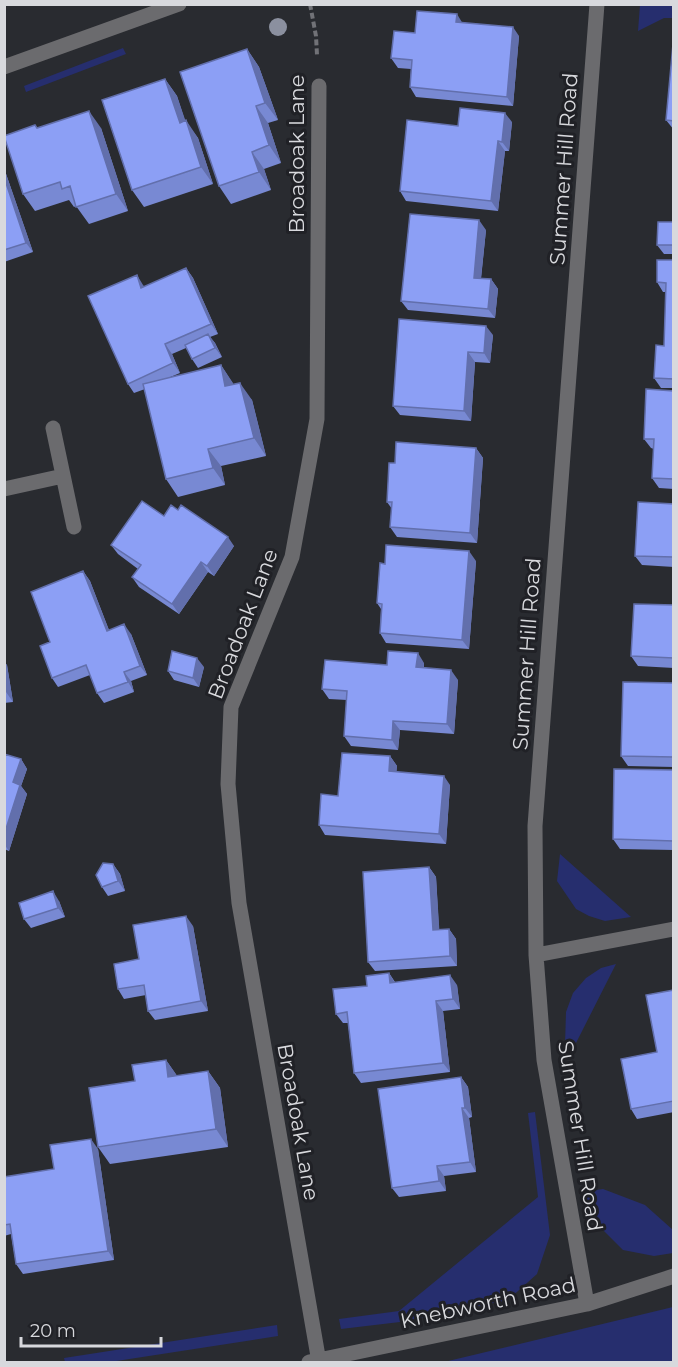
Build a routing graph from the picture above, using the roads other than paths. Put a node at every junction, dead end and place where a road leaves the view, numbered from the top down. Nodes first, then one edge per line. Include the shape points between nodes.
1 (179, 4) edge
2 (597, 4) edge
3 (4, 66) edge
4 (319, 86) road end
5 (53, 428) dead end
6 (63, 476) junction
7 (4, 489) edge
8 (74, 527) dead end
9 (674, 929) edge
10 (536, 954) junction
11 (674, 1276) edge
12 (587, 1304) junction
13 (315, 1362) edge

1 - 3 street
2 - 10 street, Summer Hill Road via 535,826
4 - 13 street, Broadoak Lane via 317,419 292,557 231,707 228,784 239,903
5 - 6 street
6 - 7 street
6 - 8 street
9 - 10 street
10 - 12 street, Summer Hill Road via 544,1060
11 - 12 street, Knebworth Road
12 - 13 street, Knebworth Road

